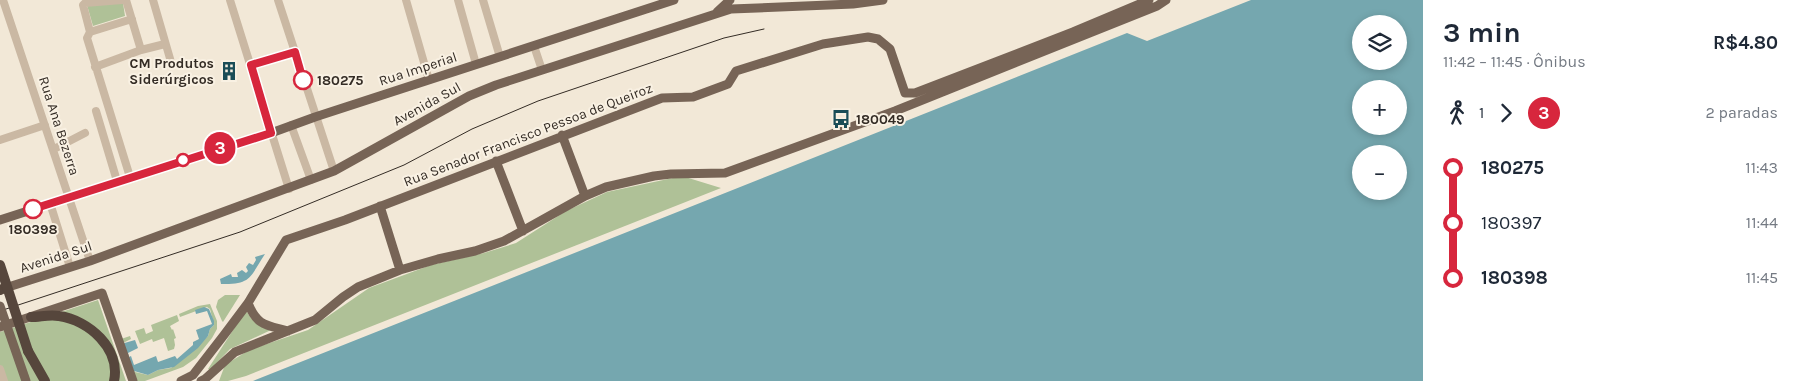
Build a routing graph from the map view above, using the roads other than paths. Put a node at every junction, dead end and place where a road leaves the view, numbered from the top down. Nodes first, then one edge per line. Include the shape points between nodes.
1 (3, 0) edge
2 (122, 0) edge
3 (126, 0) edge
4 (153, 0) edge
5 (230, 0) edge
6 (278, 0) edge
7 (406, 0) edge
8 (458, 0) edge
9 (484, 0) edge
10 (674, 0) edge
11 (730, 0) edge
12 (782, 0) edge
13 (883, 0) edge
14 (1150, 0) edge
15 (1166, 0) edge
16 (653, 3) edge
17 (765, 8) junction
18 (717, 12) junction
19 (132, 19) junction
20 (90, 32) junction
21 (1074, 36) junction
22 (165, 44) junction
23 (534, 46) junction
24 (141, 50) junction
25 (295, 52) junction
26 (500, 57) junction
27 (171, 62) dead end
28 (476, 64) junction
29 (251, 65) junction
30 (95, 67) junction
31 (542, 70) junction
32 (429, 80) junction
33 (905, 93) junction
34 (96, 111) dead end
35 (895, 111) junction
36 (316, 117) junction
37 (45, 125) junction
38 (291, 125) junction
39 (85, 133) dead end
40 (271, 133) junction
41 (562, 135) junction
42 (0, 140) edge
43 (54, 149) junction
44 (496, 161) junction
45 (334, 171) junction
46 (130, 177) junction
47 (311, 180) junction
48 (117, 181) junction
49 (289, 189) junction
50 (585, 196) junction
51 (69, 197) junction
52 (50, 204) junction
53 (380, 206) junction
54 (1, 216) edge
55 (523, 230) junction
56 (90, 261) junction
57 (0, 264) edge
58 (70, 267) junction
59 (400, 270) junction
60 (1, 289) edge
61 (248, 303) junction
62 (0, 306) edge
63 (31, 317) junction
64 (0, 327) edge
65 (288, 331) junction
66 (28, 351) junction
67 (0, 369) edge
68 (115, 380) edge
69 (4, 381) edge
70 (26, 381) edge
71 (38, 381) edge
72 (45, 381) edge
73 (134, 381) edge
74 (181, 381) edge
75 (201, 381) edge

1 - 37 street, Rua Ana Bezerra
2 - 20 street via 84,3
3 - 19 street
4 - 22 street
5 - 29 street
6 - 25 street
7 - 32 street
8 - 28 street
9 - 26 street
10 - 16 main road, Rua Imperial
11 - 18 main road
12 - 17 main road
13 - 17 main road, Avenida Sul
14 - 21 main road
15 - 21 main road
16 - 23 main road, Rua Imperial
17 - 18 main road, Avenida Sul
18 - 31 main road, Avenida Sul
19 - 20 street
19 - 24 street
20 - 30 street via 87,38
21 - 33 main road via 915,93
21 - 35 main road
22 - 24 street
22 - 27 street
23 - 26 main road, Rua Imperial
23 - 31 street
24 - 30 street
25 - 29 street
25 - 36 street
26 - 28 main road, Rua Imperial
28 - 32 main road, Rua Imperial
29 - 40 street
30 - 46 street
31 - 45 main road, Avenida Sul via 469,96
32 - 36 main road, Rua Imperial
33 - 35 main road via 904,103
33 - 41 main road, Rua Senador Francisco Pessoa de Queiroz via 890,49 878,39 854,38 823,44 736,71 728,84 709,92 693,97 662,98
34 - 48 street
35 - 50 main road via 724,173 654,176
36 - 38 main road, Rua Imperial
36 - 45 street
37 - 42 street
37 - 43 street, Rua Ana Bezerra
38 - 40 main road, Rua Imperial
38 - 47 street
39 - 43 street
40 - 46 main road, Rua Imperial
40 - 49 street
41 - 44 main road, Rua Senador Francisco Pessoa de Queiroz
41 - 50 main road
43 - 51 street, Rua Ana Bezerra
44 - 53 main road, Rua Senador Francisco Pessoa de Queiroz
44 - 55 main road
45 - 47 main road, Avenida Sul
46 - 48 main road, Rua Imperial
47 - 49 main road, Avenida Sul
48 - 51 main road, Rua Imperial
49 - 56 main road, Avenida Sul
50 - 55 main road
51 - 52 main road, Rua Imperial
51 - 56 street, Rua Ana Bezerra
52 - 54 main road, Rua Imperial
52 - 58 street
53 - 59 main road
53 - 61 main road, Rua Senador Francisco Pessoa de Queiroz via 286,240
55 - 59 main road via 475,251
56 - 58 main road, Avenida Sul
57 - 66 highway, bridge
58 - 60 main road, Avenida Sul
59 - 65 main road via 358,287 315,320
61 - 65 main road via 253,316 262,324
61 - 74 main road, Rua Senador Francisco Pessoa de Queiroz via 193,375
62 - 70 main road, bridge
63 - 64 main road
63 - 68 highway via 58,316 83,324 108,349 113,359
63 - 73 main road via 103,294
65 - 75 main road via 235,352
66 - 71 main road
66 - 72 highway
67 - 69 street

